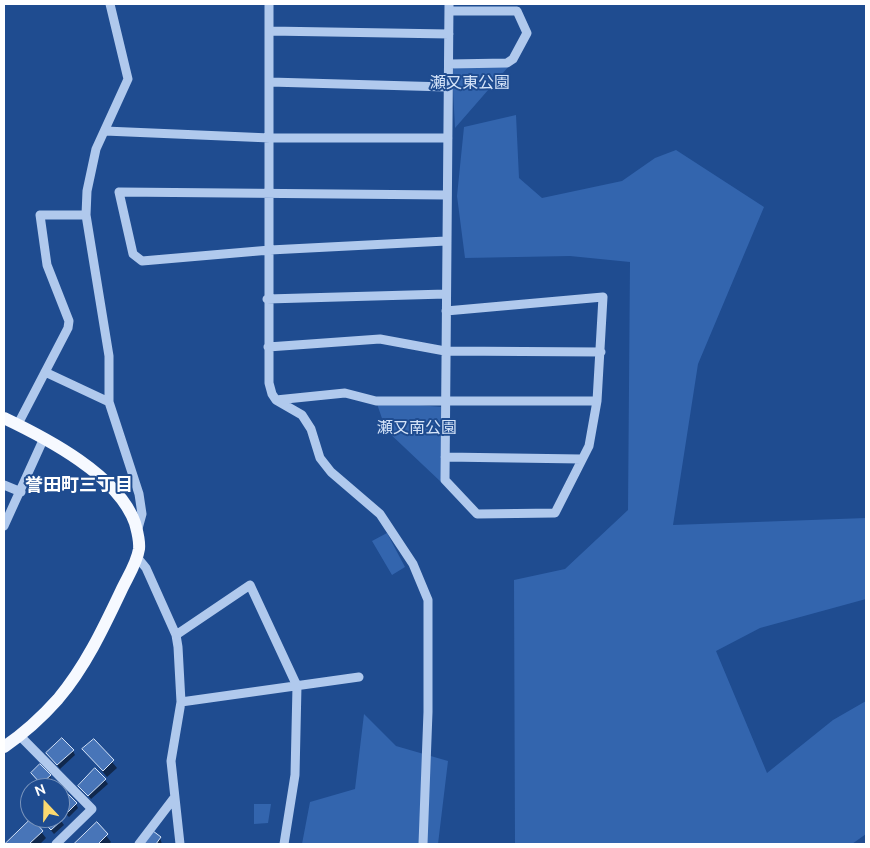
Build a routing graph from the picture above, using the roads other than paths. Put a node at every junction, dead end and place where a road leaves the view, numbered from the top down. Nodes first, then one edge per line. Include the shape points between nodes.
1 (110, 4) edge
2 (269, 4) edge
3 (449, 7) edge
4 (270, 31) junction
5 (449, 34) junction
6 (449, 64) junction
7 (270, 82) junction
8 (447, 87) junction
9 (105, 131) junction
10 (270, 138) junction
11 (448, 138) junction
12 (270, 193) junction
13 (447, 195) junction
14 (86, 215) junction
15 (446, 241) junction
16 (270, 250) junction
17 (446, 294) junction
18 (268, 299) junction
19 (446, 311) junction
20 (268, 347) junction
21 (445, 351) junction
22 (601, 352) junction
23 (45, 372) junction
24 (276, 400) junction
25 (597, 401) junction
26 (109, 402) junction
27 (446, 402) junction
28 (4, 418) edge
29 (18, 424) junction
30 (44, 438) junction
31 (446, 457) junction
32 (581, 459) junction
33 (4, 485) edge
34 (21, 492) junction
35 (4, 526) edge
36 (137, 532) junction
37 (136, 557) junction
38 (176, 634) junction
39 (360, 677) dead end
40 (297, 686) junction
41 (181, 702) junction
42 (18, 736) junction
43 (4, 747) edge
44 (174, 798) junction
45 (56, 844) edge
46 (139, 844) edge
47 (180, 844) edge
48 (284, 844) edge
49 (423, 844) edge

1 - 9 street via 128,79
2 - 4 street
3 - 5 street
3 - 6 street via 516,11 527,33 513,60 507,63
4 - 5 street
4 - 7 street
5 - 6 street
6 - 8 street
7 - 8 street
7 - 10 street
8 - 11 street
9 - 10 street
9 - 14 street via 90,171
10 - 11 street
10 - 12 street
11 - 13 street
12 - 13 street
12 - 16 street
12 - 16 street via 119,192 133,254 142,261
13 - 15 street
14 - 23 street via 40,215 47,265 69,321
14 - 26 street via 109,356
15 - 16 street
15 - 17 street
16 - 18 street
17 - 18 street
17 - 19 street
18 - 20 street
19 - 21 street
19 - 22 street via 603,297
20 - 21 street via 380,339
20 - 24 street via 268,377
21 - 22 street
21 - 27 street
22 - 25 street
23 - 26 street
23 - 29 street
24 - 27 street via 345,393 376,401
24 - 49 street via 302,415 311,429 320,458 330,472 380,514 413,564 428,600
25 - 27 street
25 - 32 street via 589,446
26 - 36 street via 139,494 142,514
27 - 31 street
28 - 29 main road
29 - 30 main road
30 - 34 street
30 - 36 main road via 73,455 106,484 128,511
31 - 32 street
31 - 32 street via 445,480 477,514 555,513
33 - 34 street
34 - 35 street
36 - 37 main road via 139,549
37 - 38 street via 146,568
37 - 42 main road via 96,644 83,664 58,698
38 - 40 street via 250,585
38 - 41 street
39 - 40 street
40 - 41 street
40 - 48 street via 295,774
41 - 44 street via 171,761
42 - 43 main road
42 - 45 street via 92,809
44 - 46 street
44 - 47 street

